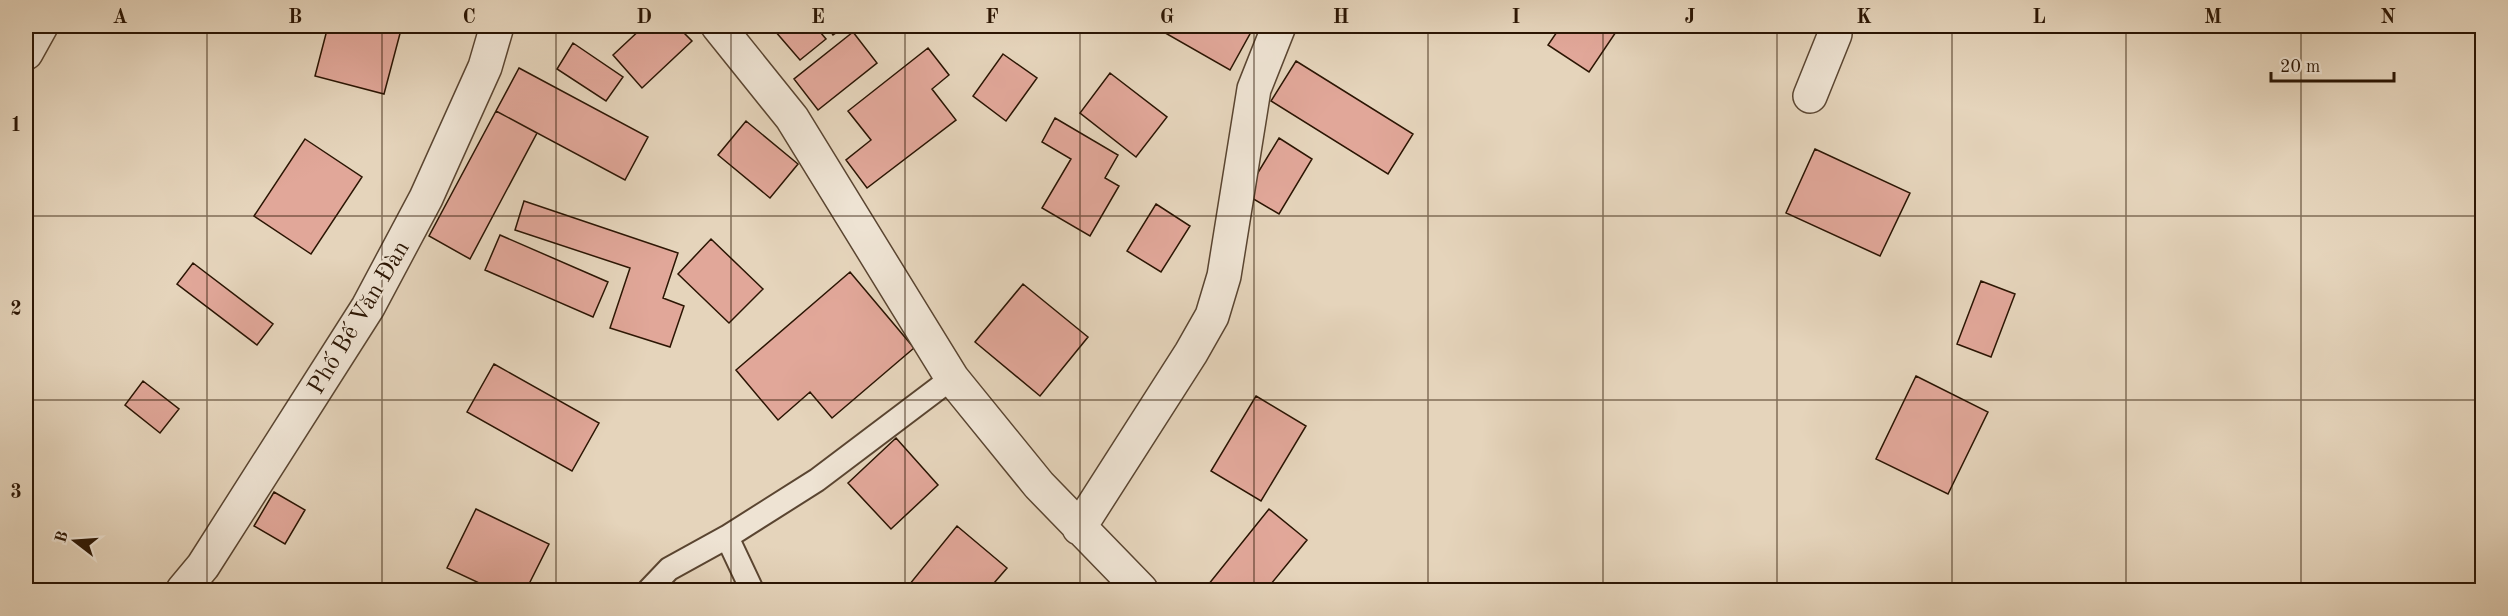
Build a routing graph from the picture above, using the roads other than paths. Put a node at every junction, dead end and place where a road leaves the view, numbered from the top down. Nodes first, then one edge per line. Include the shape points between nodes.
1 (41, 26) edge
2 (497, 26) edge
3 (718, 26) edge
4 (1279, 26) edge
5 (1835, 26) edge
6 (26, 53) edge
7 (1810, 96) dead end
8 (952, 378) junction
9 (1079, 528) junction
10 (727, 537) junction
11 (183, 591) edge
12 (649, 591) edge
13 (752, 591) edge
14 (1141, 591) edge

1 - 6 street
2 - 11 street, Phố Bế Văn Đàn via 485,67 426,198 369,307 203,566
3 - 8 street via 792,118
4 - 9 street via 1254,88 1224,276 1212,316
5 - 7 street
8 - 9 street
8 - 10 lane via 817,480
9 - 14 street
10 - 12 lane via 669,569
10 - 13 lane

